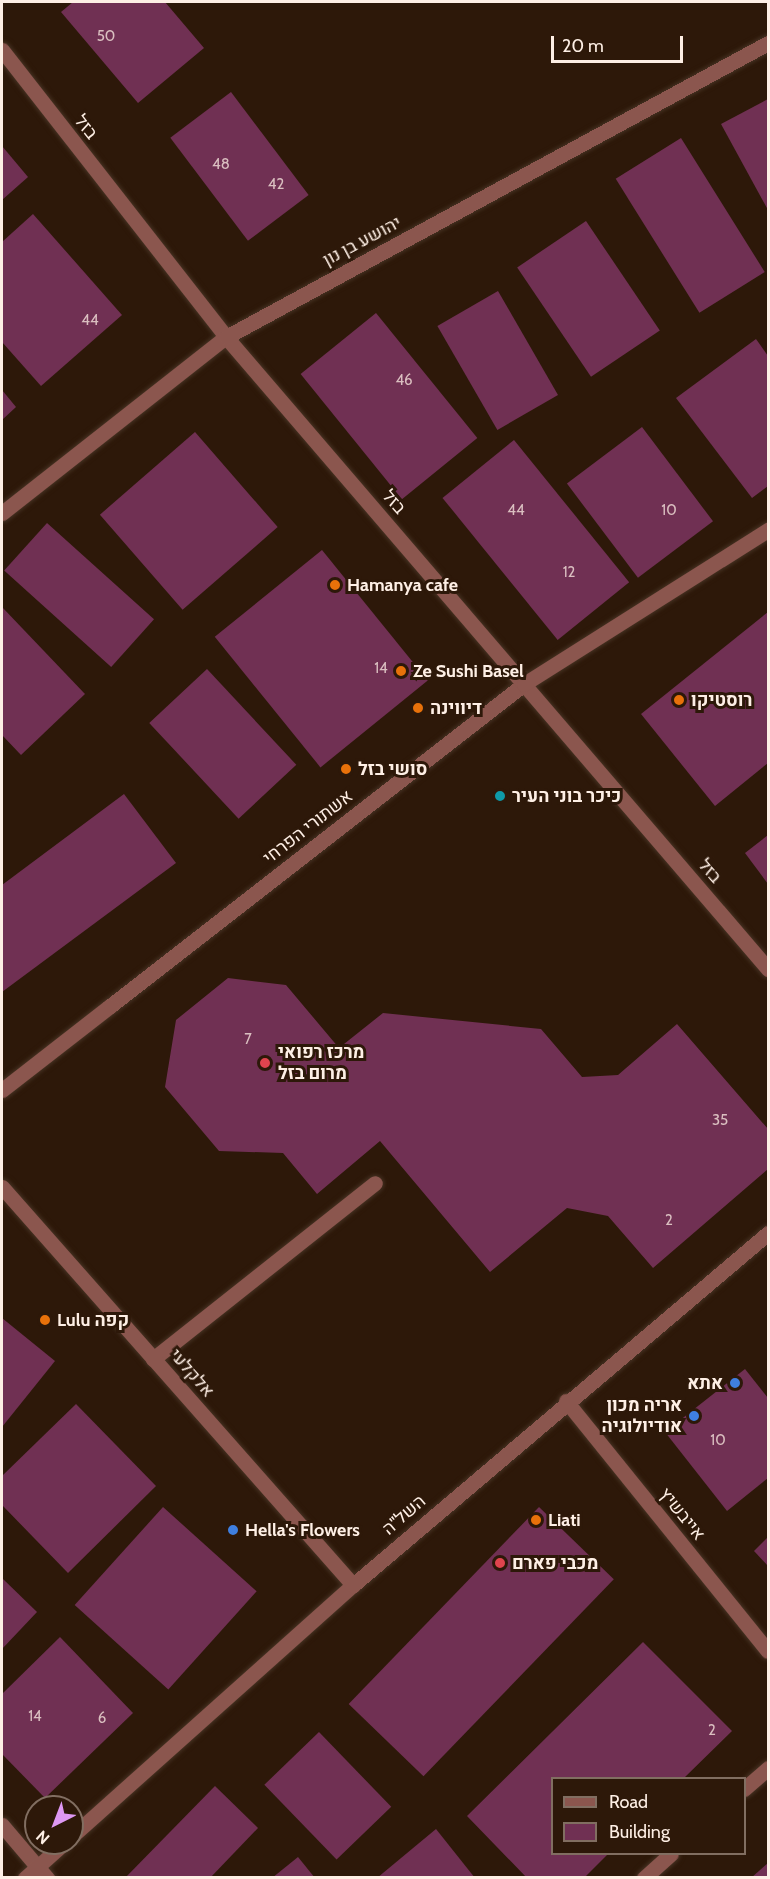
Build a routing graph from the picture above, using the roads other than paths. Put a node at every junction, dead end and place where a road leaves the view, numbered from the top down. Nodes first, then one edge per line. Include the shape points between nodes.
1 (768, 43) edge
2 (2, 50) edge
3 (226, 337) junction
4 (2, 513) edge
5 (768, 530) edge
6 (524, 684) junction
7 (768, 969) edge
8 (2, 1090) edge
9 (375, 1183) dead end
10 (2, 1187) edge
11 (768, 1233) edge
12 (153, 1359) junction
13 (566, 1401) junction
14 (353, 1585) junction
15 (768, 1652) edge
16 (768, 1768) edge
17 (746, 1787) edge
18 (2, 1825) edge
19 (84, 1825) edge
20 (55, 1855) edge
21 (670, 1855) edge
22 (42, 1872) edge
23 (25, 1878) edge
24 (644, 1878) edge

1 - 3 street, יהושע בן נון
2 - 3 street, בזל
3 - 4 street, יהושע בן נון
3 - 6 street, בזל
5 - 6 street, אשתורי הפרחי
6 - 7 street, בזל
6 - 8 street, אשתורי הפרחי
9 - 12 street
10 - 12 street, אלקלעי
11 - 13 street, השל"ה
12 - 14 street, אלקלעי
13 - 14 street, השל"ה
13 - 15 street, אייבשיץ
14 - 19 street, השל"ה
16 - 17 street
18 - 22 street
20 - 22 street
21 - 24 street
22 - 23 street

